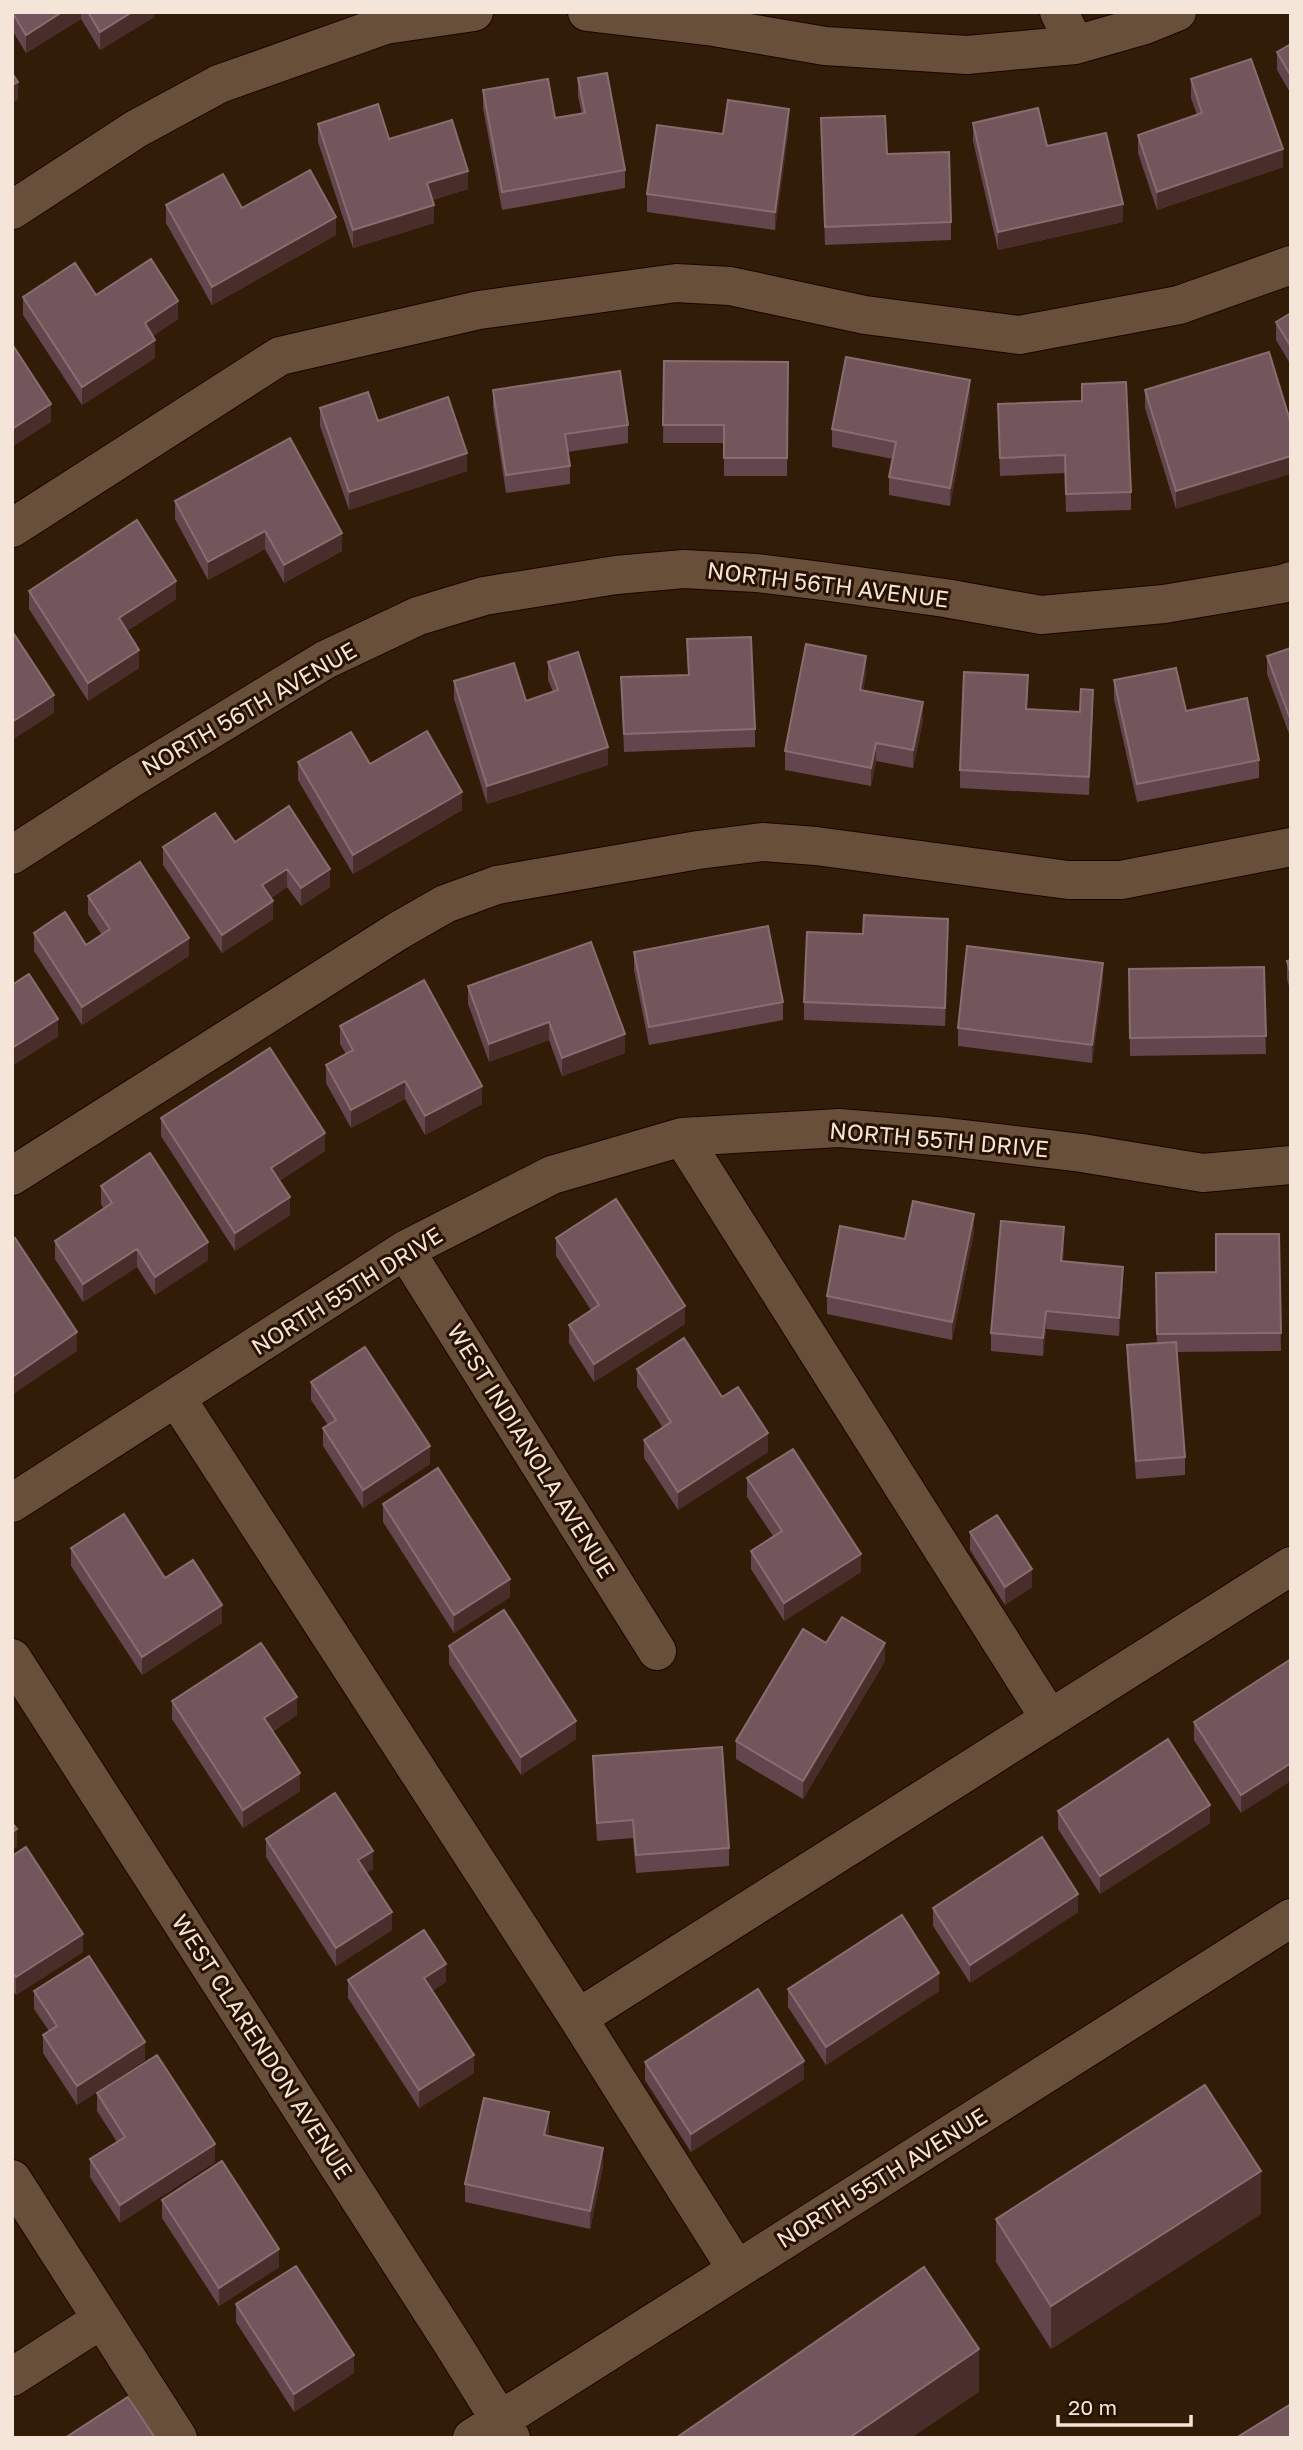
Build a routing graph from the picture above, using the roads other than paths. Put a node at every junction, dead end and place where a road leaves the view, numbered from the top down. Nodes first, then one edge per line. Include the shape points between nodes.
1 (474, 12) edge
2 (587, 12) edge
3 (1177, 12) edge
4 (1067, 29) edge
5 (12, 210) edge
6 (1291, 265) edge
7 (12, 528) edge
8 (1291, 581) edge
9 (1291, 848) edge
10 (12, 855) edge
11 (682, 1137) junction
12 (1291, 1166) edge
13 (12, 1176) edge
14 (405, 1251) junction
15 (177, 1399) junction
16 (12, 1503) edge
17 (1291, 1566) edge
18 (657, 1651) dead end
19 (12, 1658) edge
20 (1050, 1719) junction
21 (1291, 1918) edge
22 (578, 2018) junction
23 (12, 2179) edge
24 (737, 2270) junction
25 (102, 2319) junction
26 (12, 2377) edge
27 (494, 2432) edge
28 (178, 2438) edge

1 - 5 street via 385,25 219,84 136,130
2 - 4 street via 825,46 967,55
3 - 4 street via 1145,25
6 - 7 street via 1180,305 1019,335 865,315 730,286 676,283 479,310 280,356
8 - 10 street, NORTH 56TH AVENUE via 1164,604 1041,615 796,578 684,569 484,596 418,616 325,660
9 - 13 street via 1121,880 1068,880 762,842 497,886 445,904 398,931
11 - 12 street, NORTH 55TH DRIVE via 838,1128 1069,1152 1203,1173
11 - 14 street, NORTH 55TH DRIVE via 552,1175
11 - 20 street
14 - 15 street, NORTH 55TH DRIVE
14 - 18 street, WEST INDIANOLA AVENUE
15 - 16 street, NORTH 55TH DRIVE
15 - 22 street
17 - 20 street
19 - 27 street, WEST CLARENDON AVENUE via 445,2331
20 - 22 street
21 - 24 street, NORTH 55TH AVENUE
22 - 24 street
23 - 25 street
24 - 27 street, NORTH 55TH AVENUE
25 - 26 street
25 - 28 street

